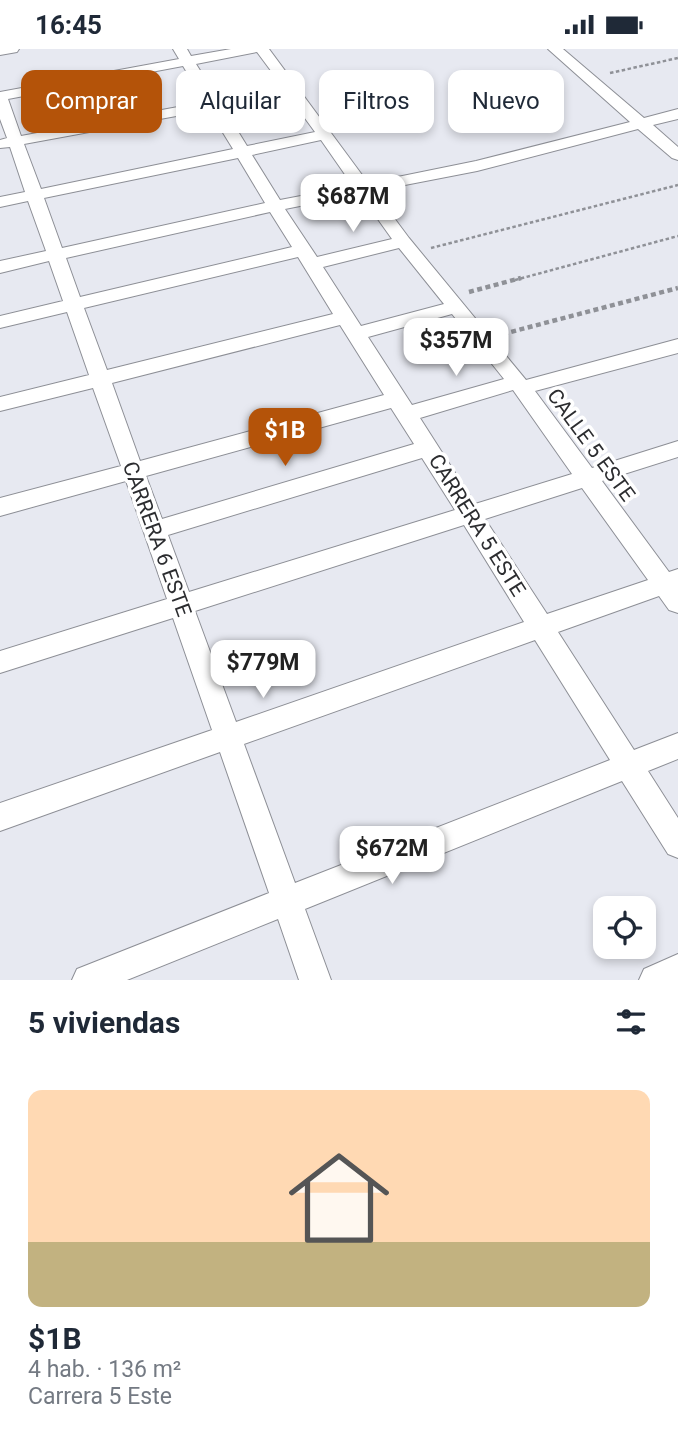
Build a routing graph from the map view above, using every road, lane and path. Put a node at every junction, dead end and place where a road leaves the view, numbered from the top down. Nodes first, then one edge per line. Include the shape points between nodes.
1 (12, 49) edge
2 (254, 49) edge
3 (262, 49) edge
4 (555, 49) edge
5 (0, 51) edge
6 (184, 55) edge
7 (678, 58) edge
8 (193, 70) edge
9 (277, 70) edge
10 (587, 78) junction
11 (0, 97) edge
12 (305, 108) edge
13 (176, 111) edge
14 (678, 114) edge
15 (641, 122) junction
16 (232, 133) edge
17 (325, 135) junction
18 (8, 143) edge
19 (243, 152) junction
20 (678, 155) edge
21 (678, 185) edge
22 (365, 188) junction
23 (34, 195) junction
24 (0, 202) edge
25 (275, 206) junction
26 (678, 236) edge
27 (408, 247) junction
28 (55, 254) junction
29 (308, 257) junction
30 (0, 267) edge
31 (678, 288) edge
32 (452, 302) junction
33 (73, 304) junction
34 (0, 321) edge
35 (351, 325) junction
36 (483, 340) junction
37 (678, 345) edge
38 (100, 379) junction
39 (520, 385) junction
40 (0, 404) edge
41 (402, 407) junction
42 (428, 448) junction
43 (678, 449) edge
44 (133, 471) junction
45 (586, 477) junction
46 (0, 506) edge
47 (471, 515) junction
48 (154, 530) junction
49 (673, 588) edge
50 (181, 606) junction
51 (541, 627) junction
52 (0, 662) edge
53 (228, 737) junction
54 (678, 746) edge
55 (628, 765) junction
56 (0, 817) edge
57 (678, 844) edge
58 (287, 901) junction
59 (678, 970) edge
60 (88, 980) edge
61 (315, 980) edge
62 (655, 980) edge

1 - 5 street
2 - 6 street
3 - 9 street, CALLE 5 ESTE
4 - 10 street
6 - 8 street, CARRERA 5 ESTE
6 - 11 street
7 - 10 path
10 - 15 street
11 - 18 street, CARRERA 6 ESTE
12 - 17 street, CALLE 5 ESTE
13 - 18 street
14 - 15 street
15 - 20 street
15 - 22 street via 477,166
16 - 19 street, CARRERA 5 ESTE
17 - 19 street
17 - 22 street, CALLE 5 ESTE
18 - 23 street, CARRERA 6 ESTE
19 - 23 street
19 - 25 street, CARRERA 5 ESTE
21 - 27 path
22 - 25 street
22 - 27 street, CALLE 5 ESTE
23 - 24 street
23 - 28 street, CARRERA 6 ESTE
25 - 28 street
25 - 29 street, CARRERA 5 ESTE
26 - 32 path
27 - 29 street
27 - 32 street, CALLE 5 ESTE
28 - 30 street
28 - 33 street, CARRERA 6 ESTE
29 - 33 street
29 - 35 street, CARRERA 5 ESTE
31 - 36 path
32 - 35 street
32 - 36 street, CALLE 5 ESTE
33 - 34 street
33 - 38 street, CARRERA 6 ESTE
35 - 38 street
35 - 41 street, CARRERA 5 ESTE
36 - 39 street, CALLE 5 ESTE
37 - 39 street
38 - 40 street
38 - 44 street, CARRERA 6 ESTE
39 - 41 street
39 - 45 street, CALLE 5 ESTE
41 - 42 street, CARRERA 5 ESTE
41 - 44 street
42 - 47 street, CARRERA 5 ESTE
42 - 48 street
43 - 45 street
44 - 46 street
44 - 48 street, CARRERA 6 ESTE
45 - 47 street
45 - 49 street, CALLE 5 ESTE
47 - 50 street
47 - 51 street, CARRERA 5 ESTE
48 - 50 street, CARRERA 6 ESTE
49 - 51 street
50 - 52 street
50 - 53 street, CARRERA 6 ESTE
51 - 53 street
51 - 55 street, CARRERA 5 ESTE
53 - 56 street
53 - 58 street, CARRERA 6 ESTE
54 - 55 street
55 - 57 street, CARRERA 5 ESTE
55 - 58 street
58 - 60 street
58 - 61 street, CARRERA 6 ESTE
59 - 62 street

